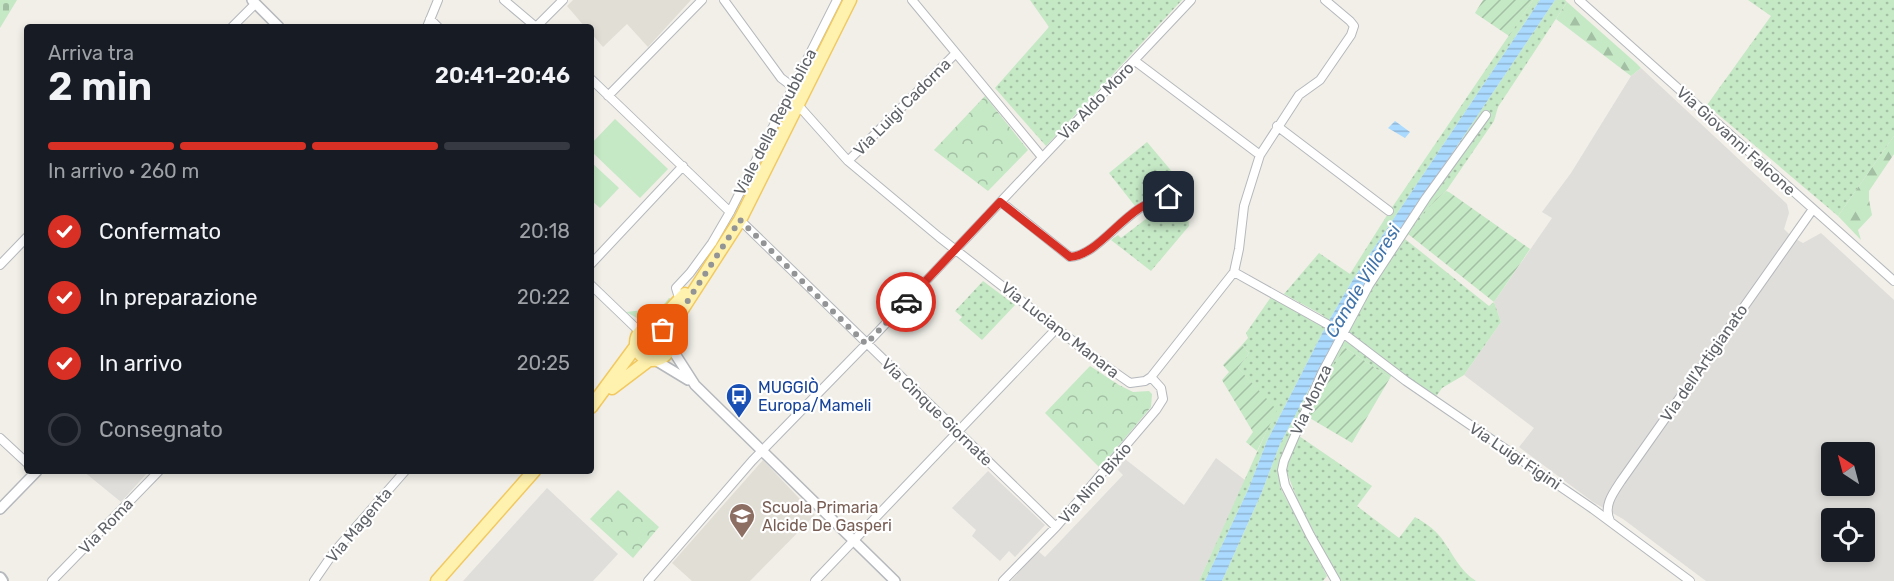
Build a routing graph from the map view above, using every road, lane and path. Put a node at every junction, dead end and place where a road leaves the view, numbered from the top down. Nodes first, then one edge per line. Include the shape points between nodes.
1 (438, 0) edge
2 (504, 0) edge
3 (563, 0) edge
4 (702, 0) edge
5 (724, 0) edge
6 (837, 0) edge
7 (850, 0) edge
8 (912, 0) edge
9 (1191, 0) edge
10 (1325, 0) edge
11 (1579, 0) edge
12 (254, 2) edge
13 (429, 23) edge
14 (235, 24) edge
15 (276, 24) edge
16 (532, 24) edge
17 (539, 24) edge
18 (956, 53) junction
19 (1135, 61) junction
20 (594, 83) edge
21 (793, 87) junction
22 (608, 96) junction
23 (798, 105) junction
24 (1486, 115) dead end
25 (1277, 126) junction
26 (1260, 155) junction
27 (1042, 157) junction
28 (848, 161) junction
29 (683, 166) junction
30 (1169, 197) dead end
31 (1000, 202) junction
32 (1813, 209) junction
33 (1389, 211) dead end
34 (730, 212) junction
35 (740, 220) junction
36 (24, 240) edge
37 (956, 250) junction
38 (718, 254) junction
39 (594, 261) edge
40 (0, 265) edge
41 (1234, 272) junction
42 (1894, 281) edge
43 (594, 288) edge
44 (680, 301) junction
45 (1327, 324) dead end
46 (655, 326) junction
47 (1057, 328) junction
48 (640, 332) junction
49 (1342, 332) junction
50 (667, 333) junction
51 (866, 344) junction
52 (636, 346) junction
53 (670, 346) junction
54 (652, 360) junction
55 (1151, 376) junction
56 (695, 385) junction
57 (594, 403) edge
58 (594, 404) edge
59 (957, 431) junction
60 (0, 438) edge
61 (762, 450) junction
62 (24, 460) edge
63 (33, 474) edge
64 (156, 474) edge
65 (402, 474) edge
66 (531, 474) edge
67 (0, 509) edge
68 (1610, 522) junction
69 (1056, 528) junction
70 (854, 540) junction
71 (52, 581) edge
72 (314, 581) edge
73 (437, 581) edge
74 (648, 581) edge
75 (815, 581) edge
76 (896, 581) edge
77 (1003, 581) edge
78 (1336, 581) edge
79 (1690, 581) edge

1 - 13 street
2 - 16 street
3 - 17 street
4 - 22 street
5 - 21 street via 784,82
6 - 21 street, Viale della Repubblica
7 - 23 main road, Viale della Repubblica
8 - 18 street
9 - 19 street, Via Aldo Moro
10 - 25 street via 1354,26 1351,35 1320,80 1299,95
11 - 32 street, Via Giovanni Falcone
12 - 14 street
12 - 15 street
18 - 27 street
18 - 28 street, Via Luigi Cadorna
19 - 26 street
19 - 27 street, Via Aldo Moro
20 - 22 street
21 - 34 street, Viale della Repubblica
22 - 29 street
23 - 28 street, Via Luciano Manara
23 - 35 main road, Viale della Repubblica
24 - 49 street, Via Monza via 1378,269
25 - 26 street
25 - 33 street
26 - 41 street via 1244,206
27 - 31 street, Via Aldo Moro
28 - 37 street, Via Luciano Manara
29 - 34 street
29 - 39 street
30 - 31 street via 1149,201 1084,254 1070,257
31 - 37 street, Via Aldo Moro
32 - 42 street, Via Giovanni Falcone
32 - 68 street, Via dell'Artigianato via 1621,481 1607,507
34 - 44 street, Viale della Repubblica via 712,243 676,288
35 - 38 main road, Viale della Repubblica
35 - 51 street, Via Cinque Giornate
36 - 40 street
37 - 47 street, Via Luciano Manara
37 - 51 street, Via Aldo Moro
38 - 44 main road, Viale della Repubblica
38 - 50 main road, Viale della Repubblica
41 - 45 street
41 - 55 street
43 - 48 street
44 - 46 main road, Viale della Repubblica
46 - 48 main road
46 - 50 main road
47 - 55 street, Via Luciano Manara via 1130,383
47 - 59 street
48 - 52 main road
49 - 68 street, Via Luigi Figini
49 - 78 street, Via Monza via 1293,436 1282,477
50 - 53 main road
51 - 59 street, Via Cinque Giornate
51 - 61 street, Via Aldo Moro
52 - 54 main road via 640,355
52 - 57 main road
53 - 54 main road via 665,356
53 - 56 street
54 - 56 street
54 - 58 main road
55 - 69 street, Via Nino Bixio via 1161,388 1163,399
56 - 61 street
59 - 69 street, Via Cinque Giornate
59 - 70 street
60 - 62 street
61 - 70 street
61 - 74 street, Via Aldo Moro
63 - 67 street
64 - 71 street, Via Roma
65 - 72 street, Via Magenta via 333,552
66 - 73 main road
68 - 79 street, Via Luigi Figini
69 - 77 street, Via Nino Bixio
70 - 75 street
70 - 76 street

